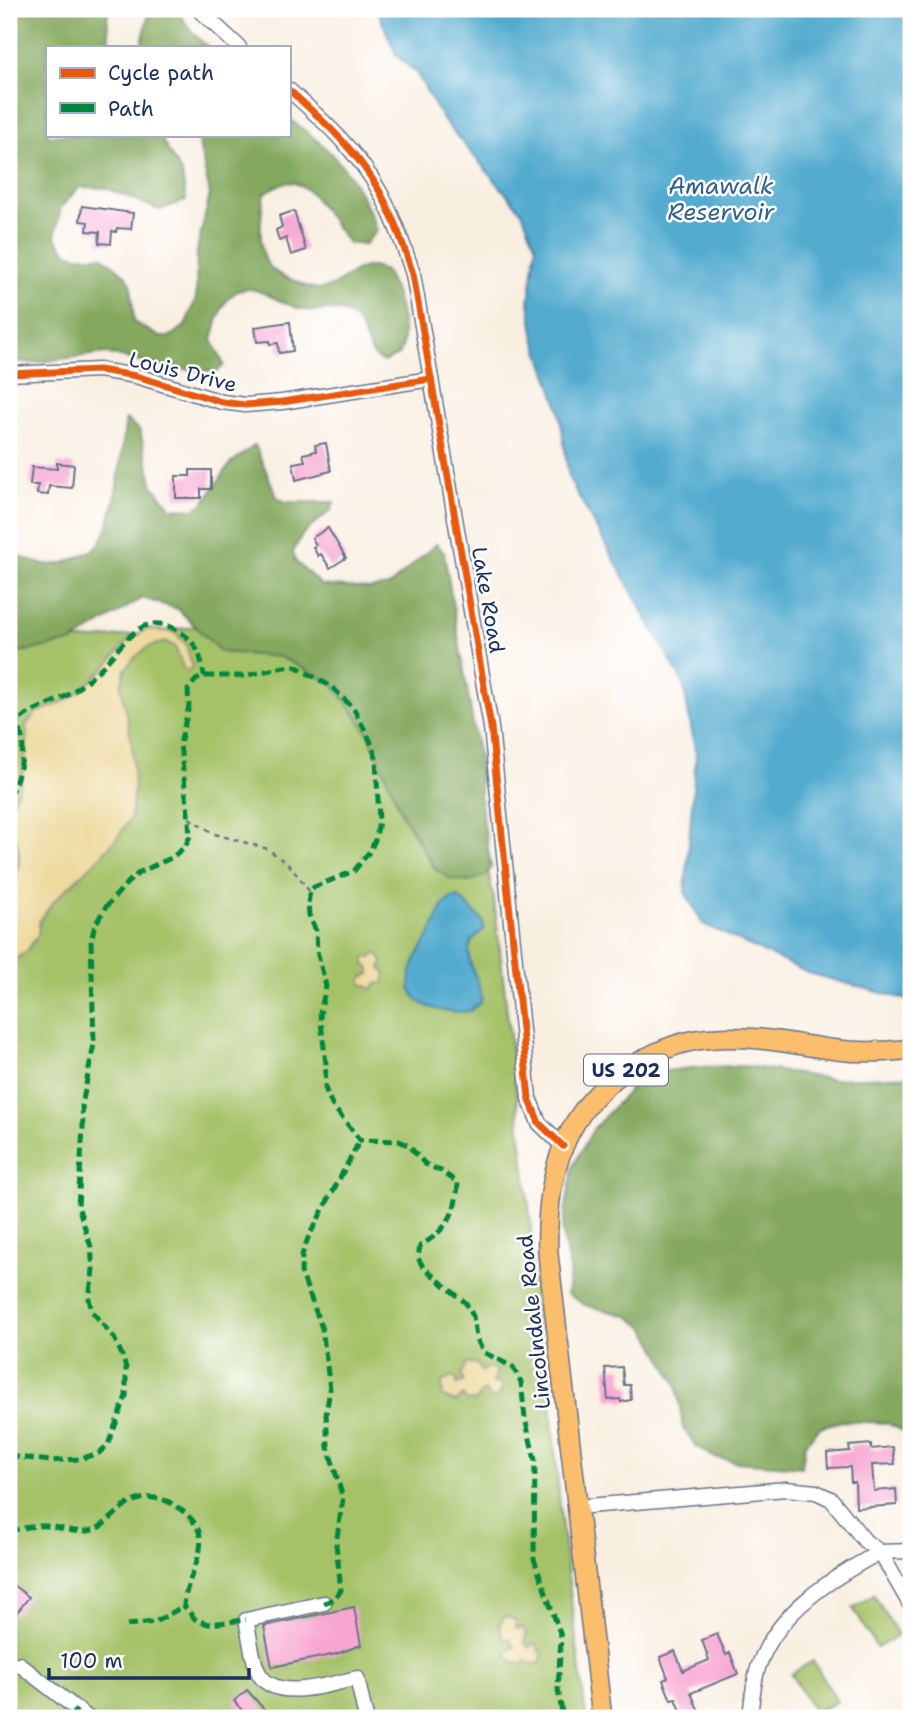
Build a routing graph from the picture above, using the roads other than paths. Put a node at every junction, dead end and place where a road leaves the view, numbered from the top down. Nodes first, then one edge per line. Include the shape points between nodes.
1 (198, 9) edge
2 (238, 46) edge
3 (290, 91) edge
4 (9, 374) edge
5 (431, 379) junction
6 (911, 1049) edge
7 (563, 1146) junction
8 (577, 1507) junction
9 (911, 1551) edge
10 (880, 1552) junction
11 (324, 1603) dead end
12 (911, 1605) edge
13 (19, 1664) dead end
14 (88, 1718) edge
15 (366, 1718) edge
16 (602, 1718) edge
17 (750, 1718) edge

1 - 2 street
3 - 5 street, Lake Road via 350,149 380,191 413,274
4 - 5 street, Louis Drive via 99,370 244,405
5 - 7 street, Lake Road via 491,727 529,1098 538,1123
6 - 7 main road, Lincolndale Road / US 202 via 862,1052 738,1038 691,1041 649,1056 615,1077 584,1108
7 - 8 main road, Lincolndale Road / US 202 via 549,1199 547,1241
8 - 10 street via 802,1490 831,1499 865,1541
8 - 16 main road, Lincolndale Road / US 202
9 - 10 street
10 - 12 street
10 - 17 street via 800,1604 773,1635 759,1664
11 - 15 street via 246,1620 257,1671 272,1686 290,1691 357,1678
13 - 14 street

